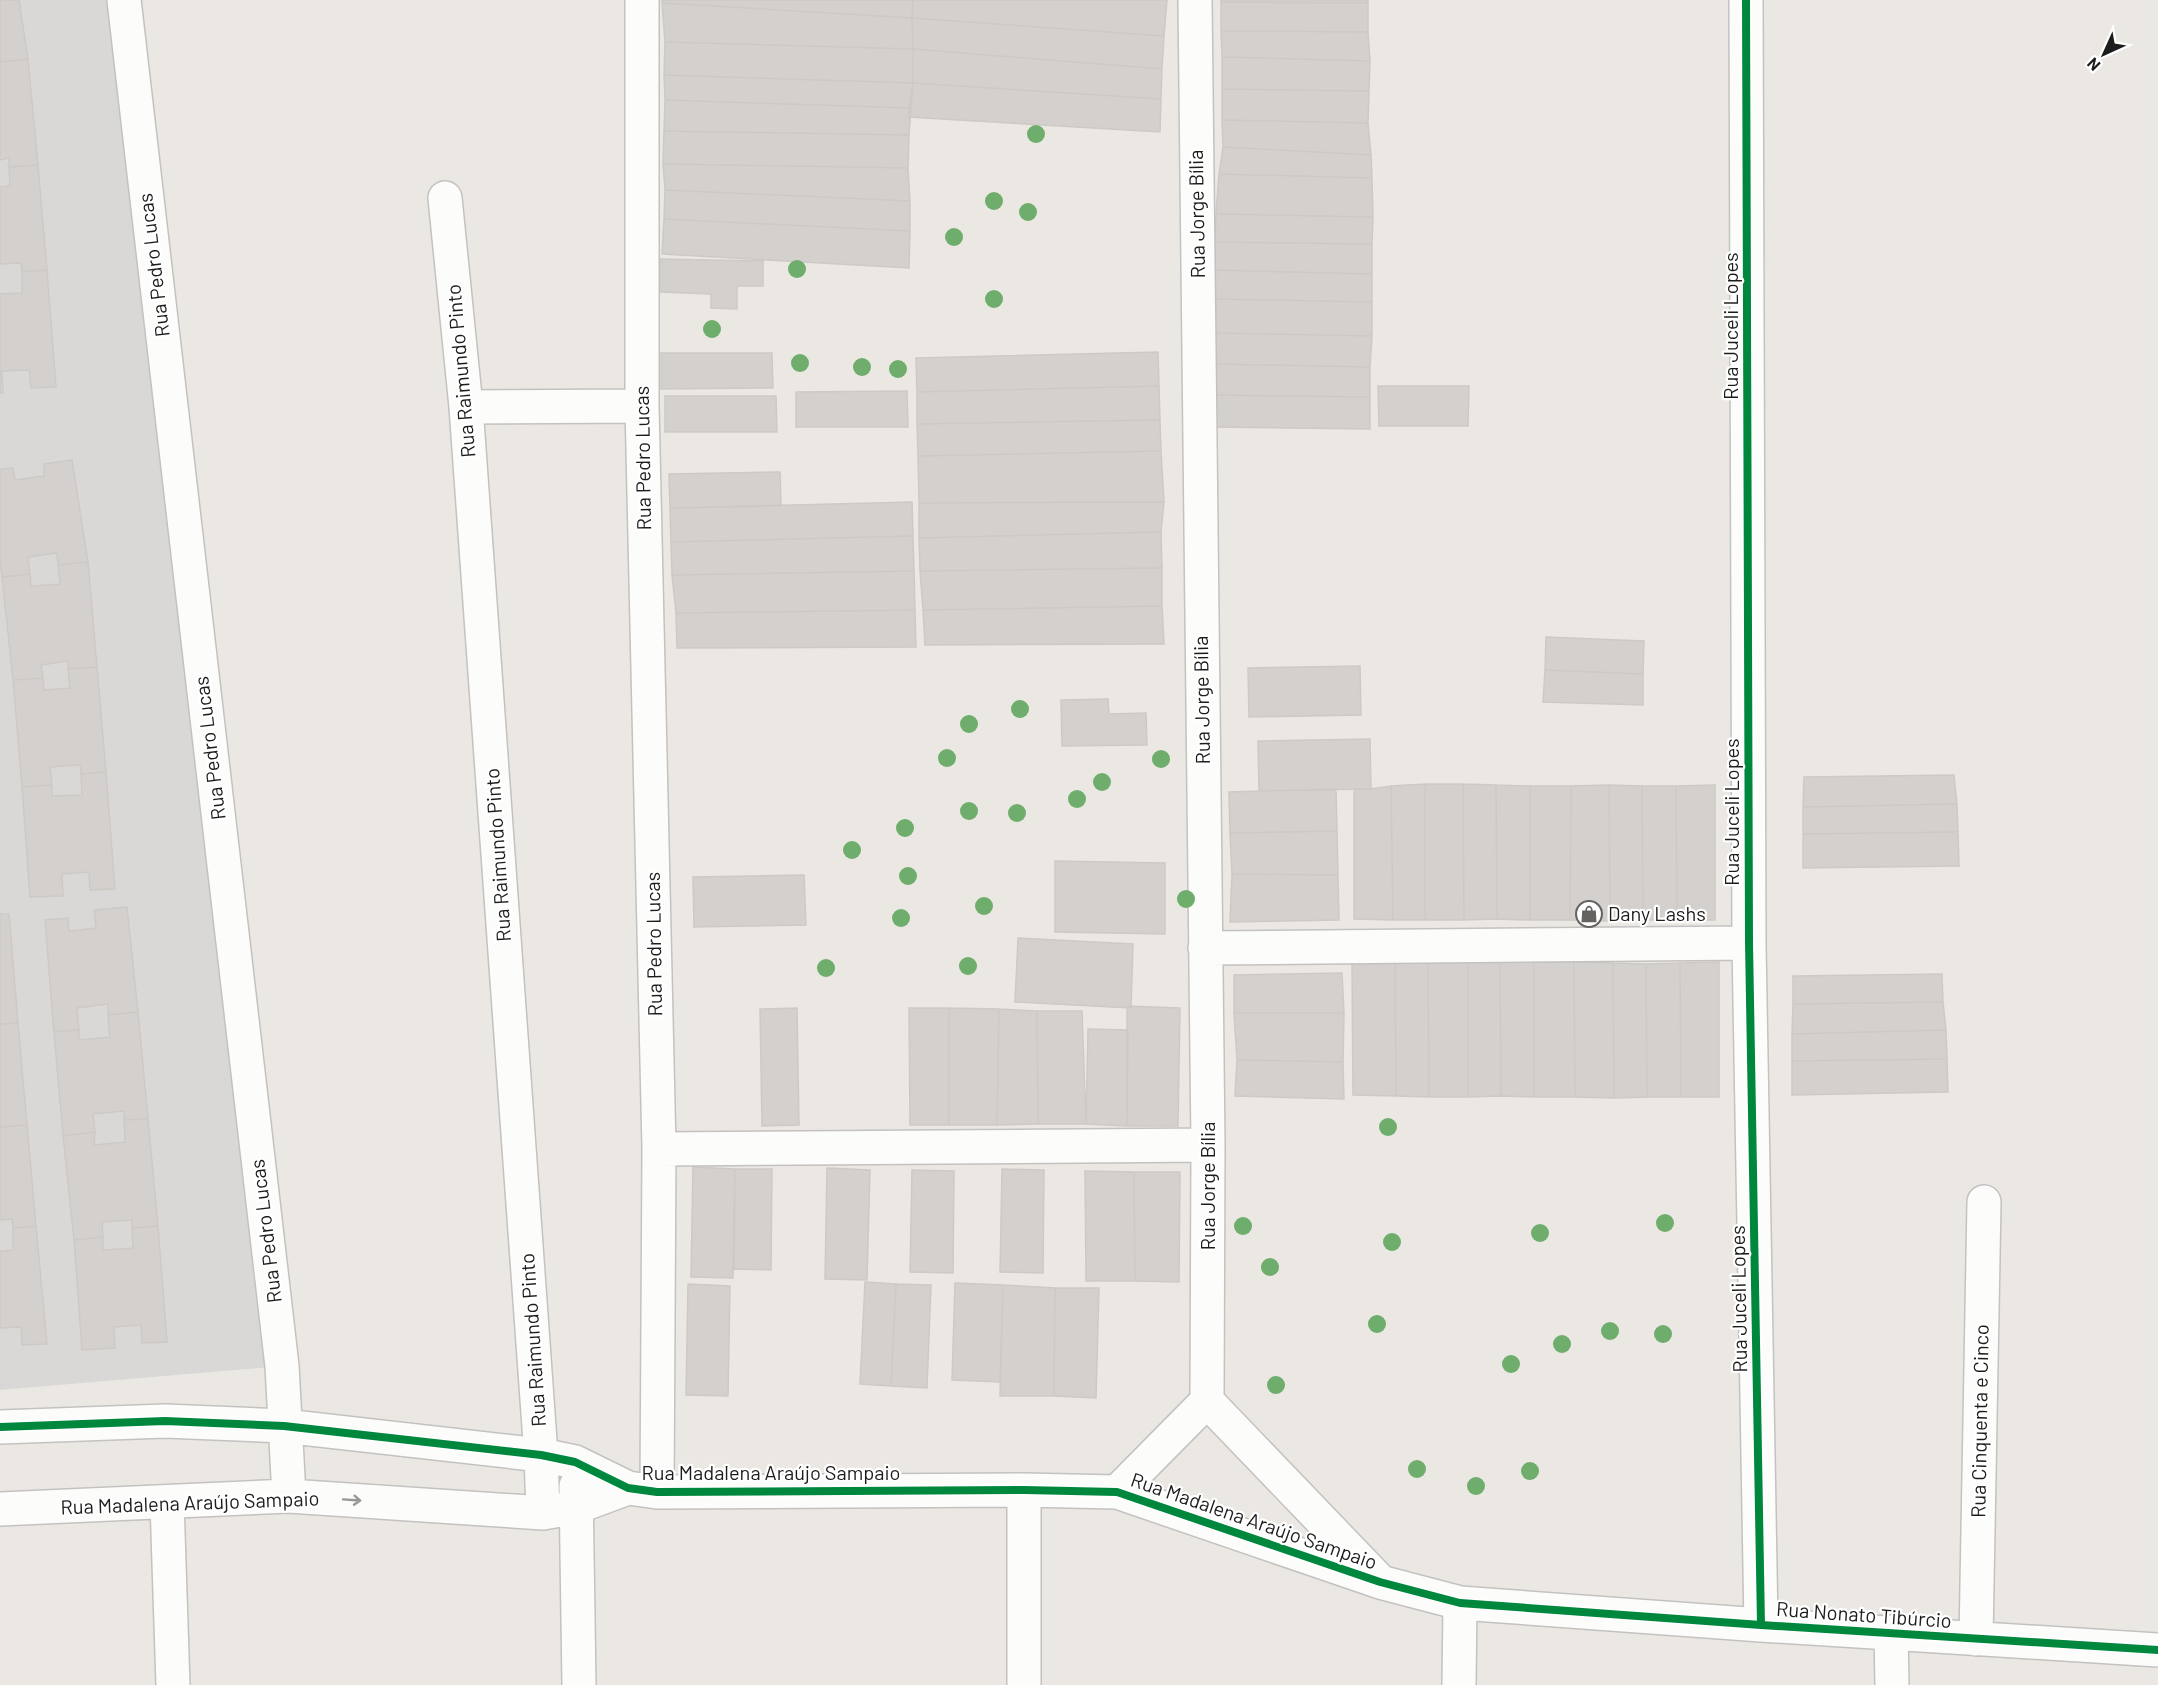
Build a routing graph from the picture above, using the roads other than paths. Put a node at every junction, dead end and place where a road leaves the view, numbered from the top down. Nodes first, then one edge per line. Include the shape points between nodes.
1 (124, 0) edge
2 (642, 0) edge
3 (1195, 0) edge
4 (1746, 0) edge
5 (445, 198) dead end
6 (642, 406) junction
7 (466, 407) junction
8 (1749, 943) junction
9 (1205, 948) junction
10 (1209, 1145) junction
11 (659, 1149) junction
12 (1984, 1202) dead end
13 (1207, 1401) junction
14 (284, 1426) junction
15 (0, 1427) edge
16 (541, 1455) junction
17 (575, 1462) junction
18 (642, 1490) junction
19 (1024, 1490) junction
20 (1118, 1492) junction
21 (289, 1496) junction
22 (168, 1502) junction
23 (577, 1507) junction
24 (0, 1509) edge
25 (543, 1513) junction
26 (1380, 1582) junction
27 (1461, 1603) junction
28 (1761, 1625) junction
29 (1891, 1632) junction
30 (1976, 1639) junction
31 (2158, 1650) edge
32 (173, 1685) edge
33 (579, 1685) edge
34 (1024, 1685) edge
35 (1460, 1685) edge
36 (1892, 1685) edge

1 - 14 street, Rua Pedro Lucas via 282,1366
2 - 6 street, Rua Pedro Lucas
3 - 9 street, Rua Jorge Bília
4 - 8 street, Rua Juceli Lopes
5 - 7 street, Rua Raimundo Pinto
6 - 7 street
6 - 11 street, Rua Pedro Lucas
7 - 16 street, Rua Raimundo Pinto
8 - 9 street
8 - 28 street, Rua Juceli Lopes
9 - 10 street, Rua Jorge Bília
10 - 11 street
10 - 13 street, Rua Jorge Bília
11 - 18 street, Rua Pedro Lucas
12 - 30 street, Rua Cinquenta e Cinco
13 - 20 street, Rua Madalena Araújo Sampaio
13 - 26 street, Rua Madalena Araújo Sampaio
14 - 15 street, Rua Madalena Araújo Sampaio via 165,1421
14 - 16 street, Rua Madalena Araújo Sampaio
14 - 21 street, Rua Pedro Lucas
16 - 17 street, Rua Madalena Araújo Sampaio
16 - 25 street, Rua Raimundo Pinto
17 - 18 street, Rua Madalena Araújo Sampaio
17 - 23 street
18 - 19 street, Rua Madalena Araújo Sampaio
18 - 23 street, Rua Madalena Araújo Sampaio
19 - 20 street, Rua Madalena Araújo Sampaio
19 - 34 street
20 - 26 street, Rua Madalena Araújo Sampaio
21 - 22 street, Rua Madalena Araújo Sampaio
21 -> 25 street, Rua Madalena Araújo Sampaio
22 - 24 street, Rua Madalena Araújo Sampaio
22 - 32 street
23 - 25 street, Rua Madalena Araújo Sampaio
23 - 33 street
26 - 27 street, Rua Madalena Araújo Sampaio
27 - 28 street, Rua Nonato Tibúrcio
27 - 35 street
28 - 29 street, Rua Nonato Tibúrcio
29 - 30 street, Rua Nonato Tibúrcio
29 - 36 street
30 - 31 street, Rua Nonato Tibúrcio

